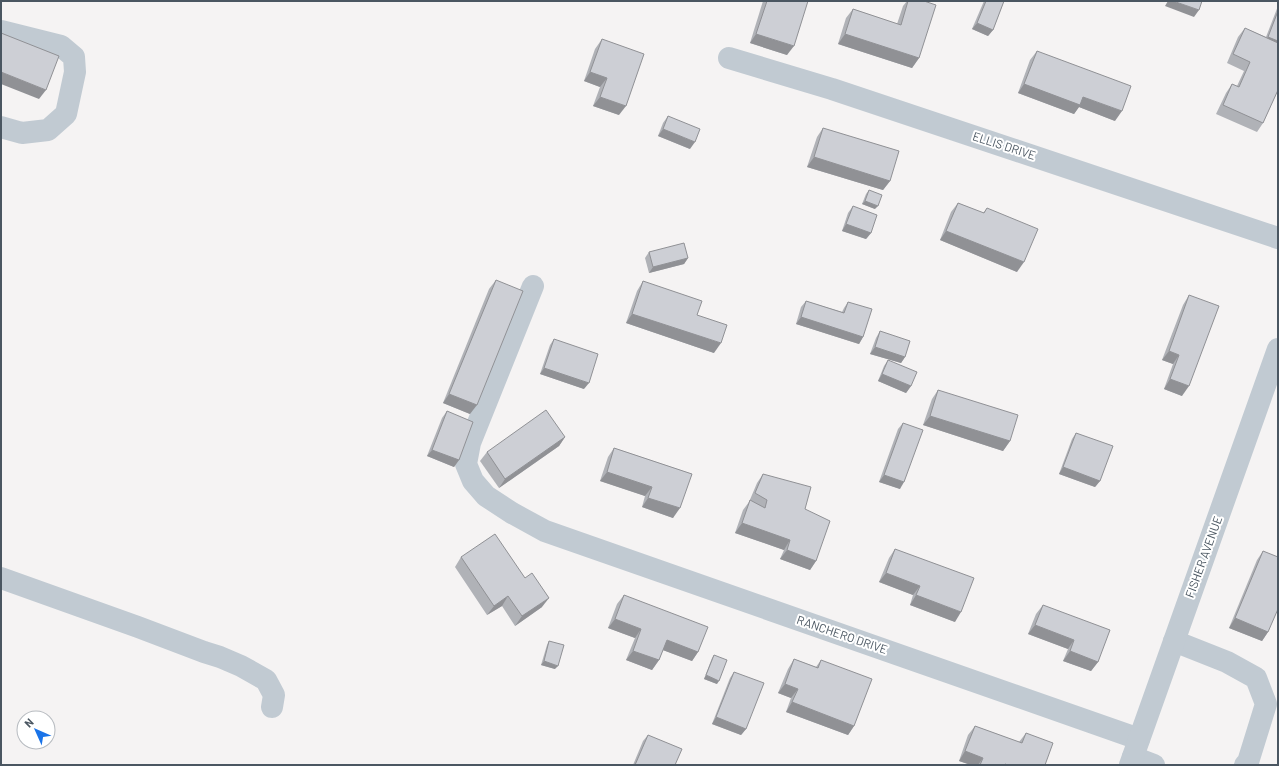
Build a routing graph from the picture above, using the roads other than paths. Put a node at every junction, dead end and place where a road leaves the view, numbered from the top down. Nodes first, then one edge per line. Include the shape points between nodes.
1 (1, 31) edge
2 (729, 58) dead end
3 (1, 127) edge
4 (1278, 238) edge
5 (533, 286) dead end
6 (1278, 349) edge
7 (1, 578) edge
8 (1174, 641) junction
9 (272, 707) dead end
10 (1134, 754) edge
11 (1154, 765) edge
12 (1245, 765) edge

1 - 3 street via 61,46 74,57 75,72 66,114 48,130 22,133
2 - 4 street, ELLIS DRIVE via 832,89
5 - 10 street, RANCHERO DRIVE via 470,443 466,464 473,481 486,496 512,514 545,531
6 - 8 street, FISHER AVENUE
7 - 9 street via 241,666 266,680 274,696
8 - 10 street, FISHER AVENUE
8 - 12 street via 1227,662 1256,678 1266,704
10 - 11 street, RANCHERO DRIVE

